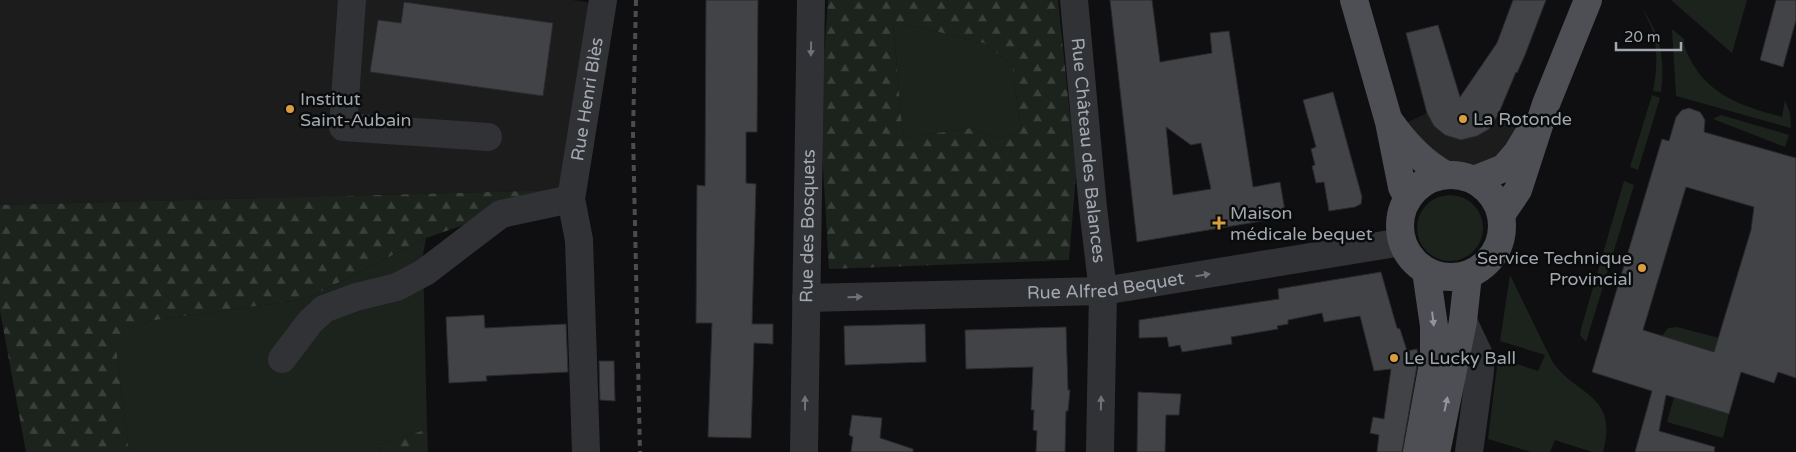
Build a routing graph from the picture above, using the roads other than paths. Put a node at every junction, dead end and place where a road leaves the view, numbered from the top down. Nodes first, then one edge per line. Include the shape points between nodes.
1 (352, 0) edge
2 (603, 0) edge
3 (811, 0) edge
4 (1074, 0) edge
5 (1354, 0) edge
6 (1588, 0) edge
7 (1546, 104) junction
8 (1389, 122) junction
9 (488, 136) dead end
10 (1446, 175) junction
11 (1474, 180) junction
12 (1408, 198) junction
13 (571, 199) junction
14 (1501, 215) junction
15 (1402, 242) junction
16 (1426, 271) junction
17 (1468, 275) junction
18 (1103, 291) junction
19 (806, 298) junction
20 (1463, 321) junction
21 (282, 359) dead end
22 (586, 452) edge
23 (804, 452) edge
24 (1100, 452) edge
25 (1417, 452) edge
26 (1436, 452) edge
27 (1469, 452) edge

1 - 9 street via 343,127
2 - 13 street, Rue Henri Blès
3 -> 19 street, Rue des Bosquets
4 - 18 street, Rue Château des Balances
5 - 8 main road
6 - 7 main road
7 - 11 main road via 1517,153 1504,168
7 - 14 main road via 1518,190
8 - 10 main road via 1405,143
8 - 12 main road via 1402,187
10 - 11 main road
10 - 12 main road via 1418,186
11 - 14 main road via 1486,189
12 - 15 main road via 1401,212
13 - 21 street via 501,214 424,272 398,287 324,309
13 - 22 street via 579,240
14 - 17 main road via 1498,247 1490,259
15 - 16 main road via 1410,258
18 -> 15 street, Rue Alfred Bequet
16 - 17 main road via 1446,277
16 -> 25 main road via 1434,326 1434,358
17 - 20 main road
19 -> 18 street, Rue Alfred Bequet
24 -> 18 street, Rue Château des Balances
23 -> 19 street, Rue des Bosquets
26 -> 20 main road
20 - 27 street via 1480,357

